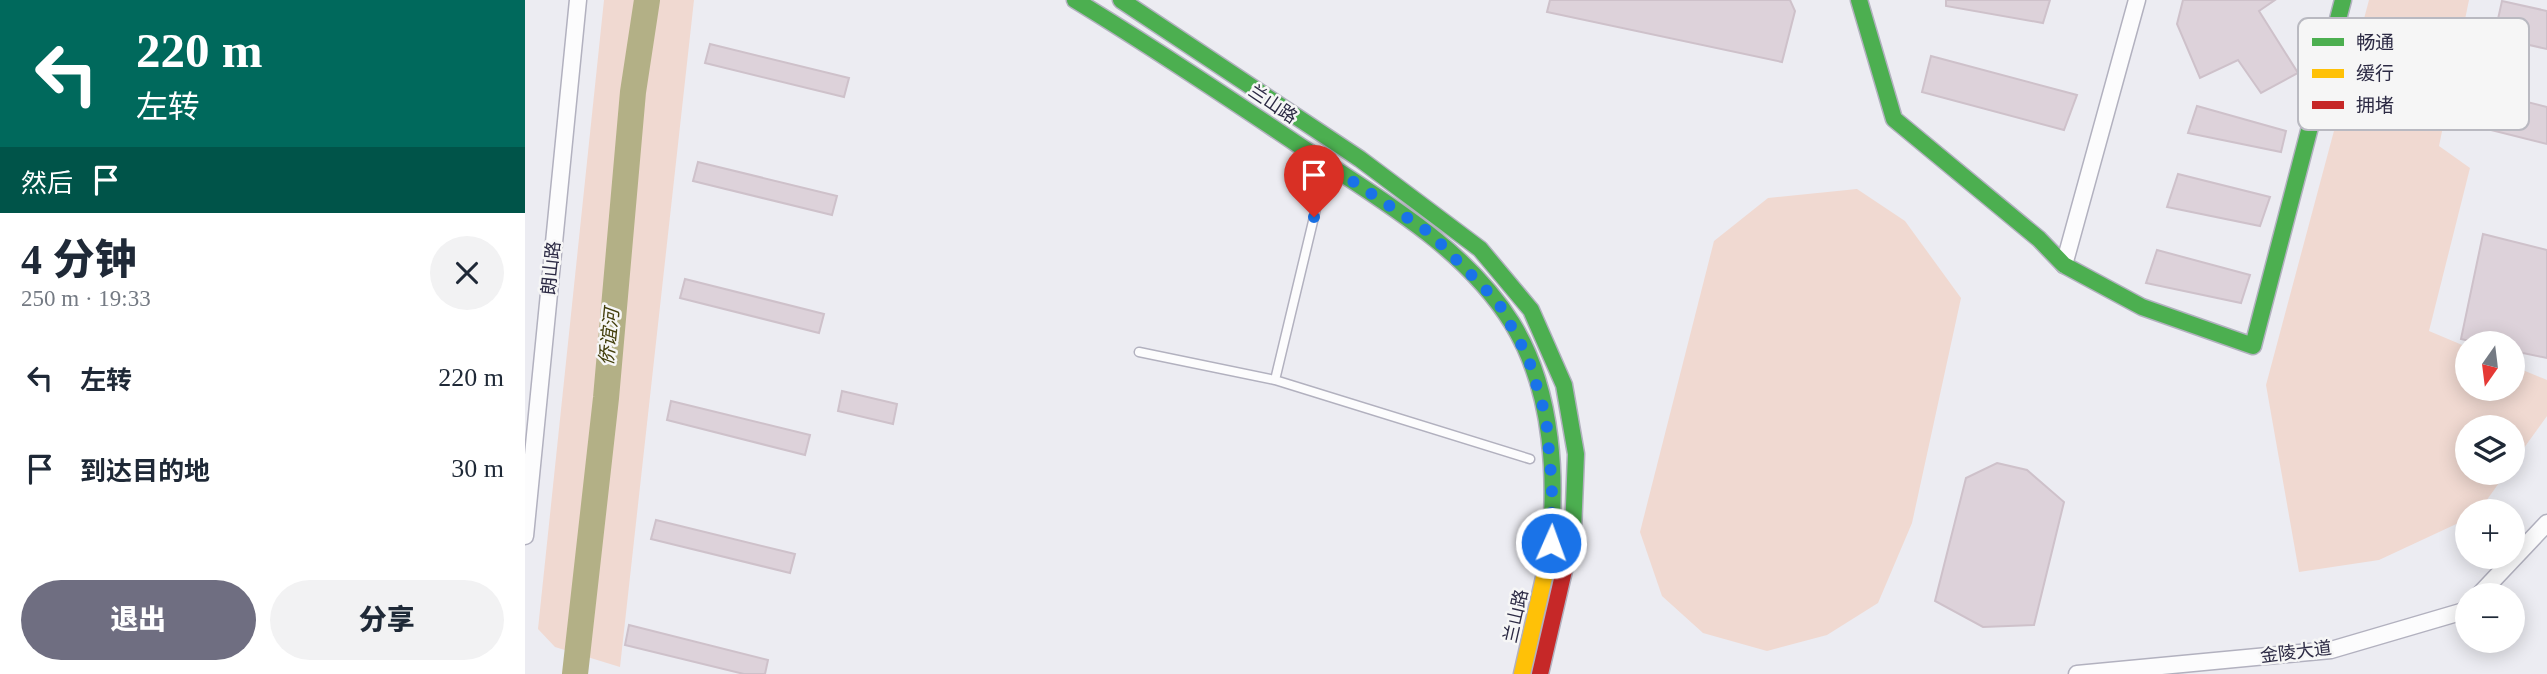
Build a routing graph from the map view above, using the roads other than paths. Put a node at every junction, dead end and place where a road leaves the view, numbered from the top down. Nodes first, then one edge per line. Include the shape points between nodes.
1 (578, 0) edge
2 (1075, 0) edge
3 (1121, 0) edge
4 (1859, 0) edge
5 (2137, 0) edge
6 (2343, 0) edge
7 (2338, 18) edge
8 (2309, 130) edge
9 (1327, 164) junction
10 (2064, 265) junction
11 (1139, 352) dead end
12 (1275, 380) junction
13 (1530, 459) dead end
14 (2547, 523) edge
15 (525, 536) edge
16 (2490, 583) edge
17 (2455, 614) edge
18 (1522, 674) edge
19 (1540, 674) edge
20 (2077, 674) edge

1 - 15 street, 朗山路
2 - 9 street, 兰山路
3 - 19 street, 兰山路 via 1360,159 1480,249 1531,310 1564,385 1576,454 1573,530
4 - 10 street via 1894,119
5 - 10 street
6 - 7 street
8 - 10 street via 2253,346 2142,307
9 - 12 lane
9 - 18 street, 兰山路 via 1430,233 1498,302 1528,357 1546,417 1551,543
11 - 12 lane
12 - 13 lane
14 - 16 street
17 - 20 street, 金陵大道 via 2331,650

